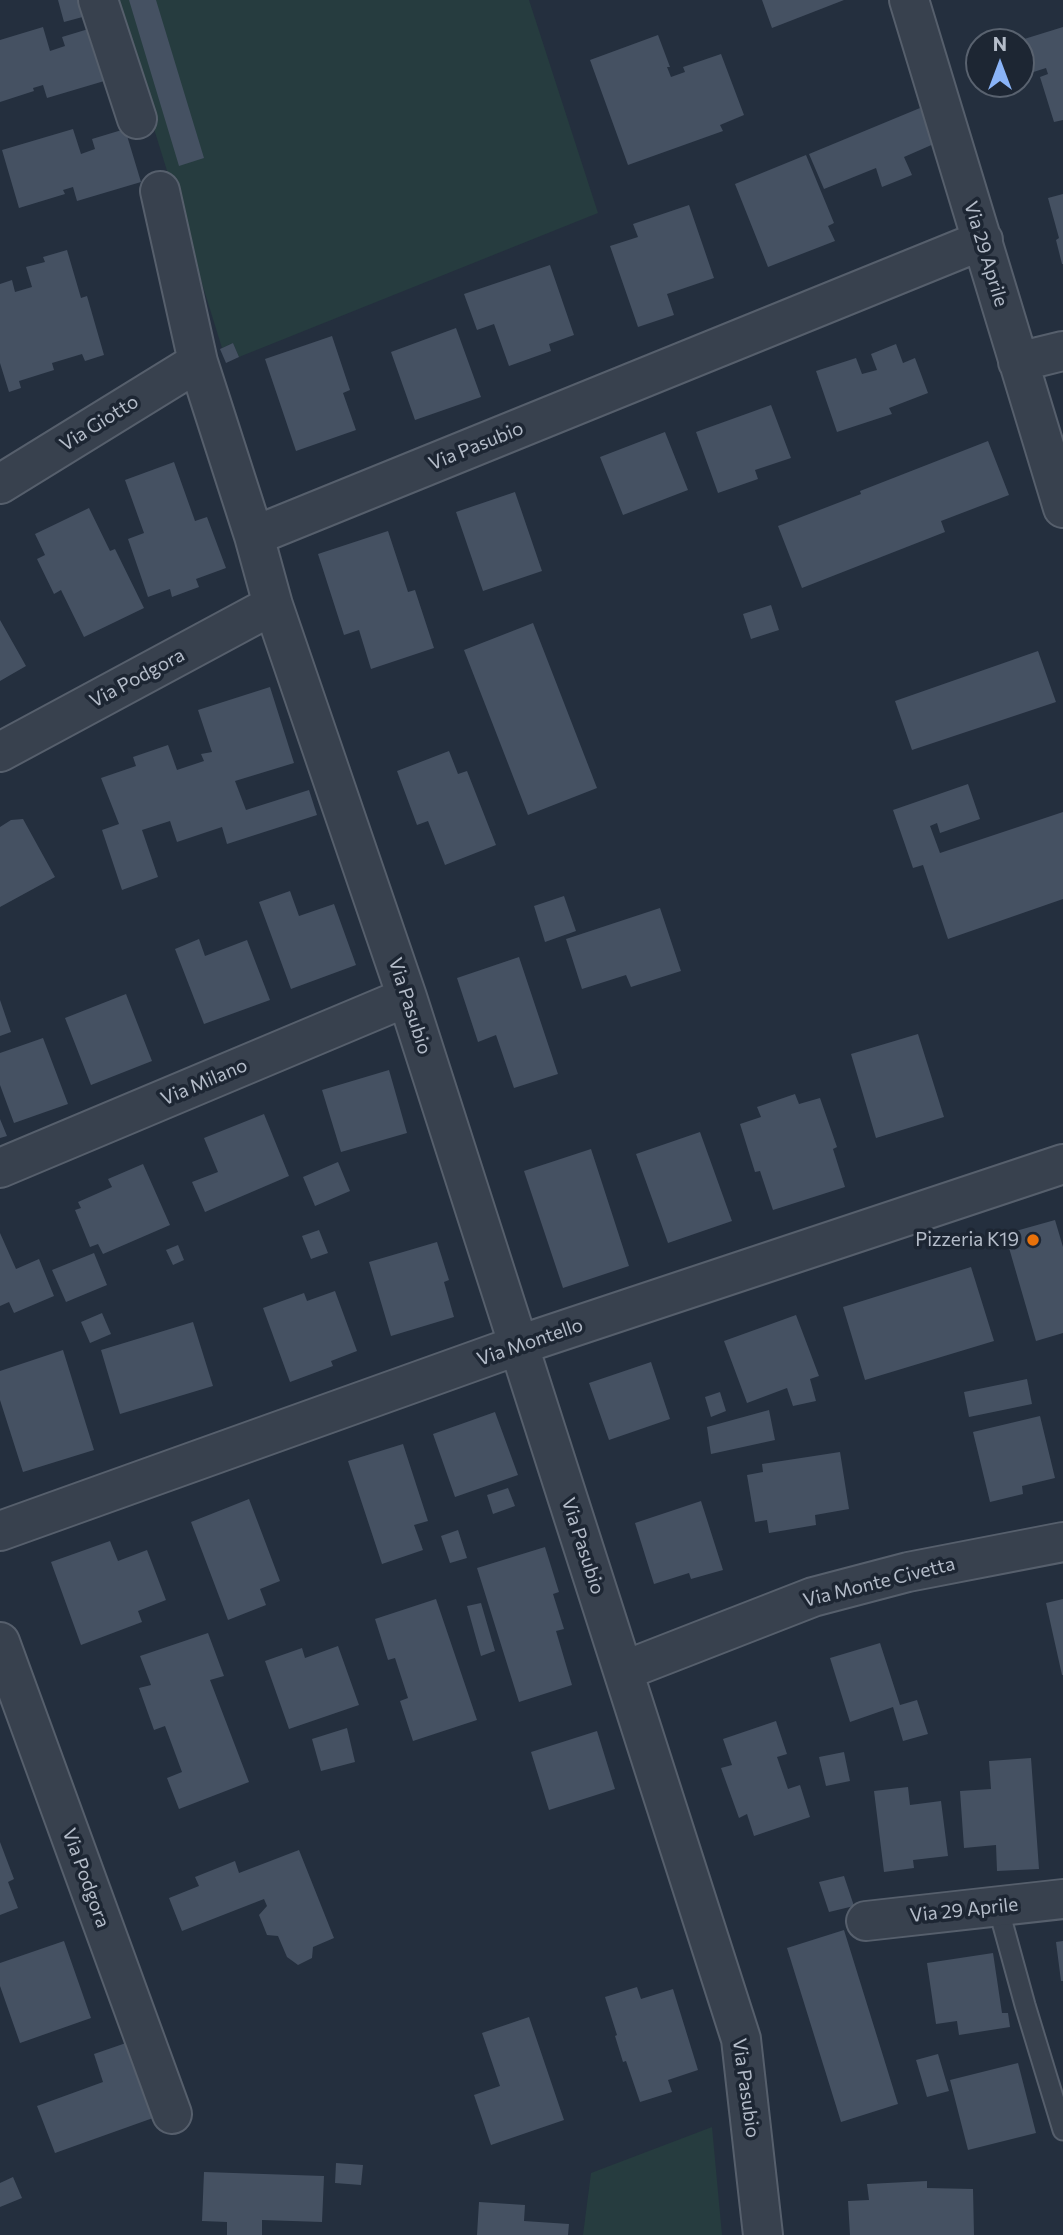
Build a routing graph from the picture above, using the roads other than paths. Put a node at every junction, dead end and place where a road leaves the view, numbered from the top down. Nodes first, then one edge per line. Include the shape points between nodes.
1 (98, 0) edge
2 (908, 0) edge
3 (137, 119) dead end
4 (160, 191) dead end
5 (983, 240) junction
6 (1063, 351) edge
7 (198, 362) junction
8 (1018, 362) junction
9 (0, 484) edge
10 (1063, 508) edge
11 (254, 536) junction
12 (273, 605) junction
13 (0, 752) edge
14 (407, 997) junction
15 (1063, 1164) edge
16 (0, 1168) edge
17 (519, 1345) junction
18 (0, 1531) edge
19 (1063, 1542) edge
20 (0, 1642) edge
21 (622, 1671) junction
22 (1063, 1899) edge
23 (998, 1907) junction
24 (866, 1922) dead end
25 (172, 2114) dead end
26 (1063, 2130) edge
27 (763, 2235) edge

1 - 3 street
2 - 5 street, Via 29 Aprile
4 - 7 street
5 - 8 street, Via 29 Aprile
5 - 11 street, Via Pasubio
6 - 8 street
7 - 9 street, Via Giotto
7 - 11 street
8 - 10 street, Via 29 Aprile
11 - 12 street, Via Pasubio
12 - 13 street, Via Podgora
12 - 14 street, Via Pasubio
14 - 16 street, Via Milano
14 - 17 street, Via Pasubio
15 - 17 street, Via Montello
17 - 18 street, Via Montello
17 - 21 street, Via Pasubio
19 - 21 street, Via Monte Civetta via 908,1572 813,1597
20 - 25 street, Via Podgora
21 - 27 street, Via Pasubio via 741,2039
22 - 23 street, Via 29 Aprile
23 - 24 street, Via 29 Aprile
23 - 26 lane

